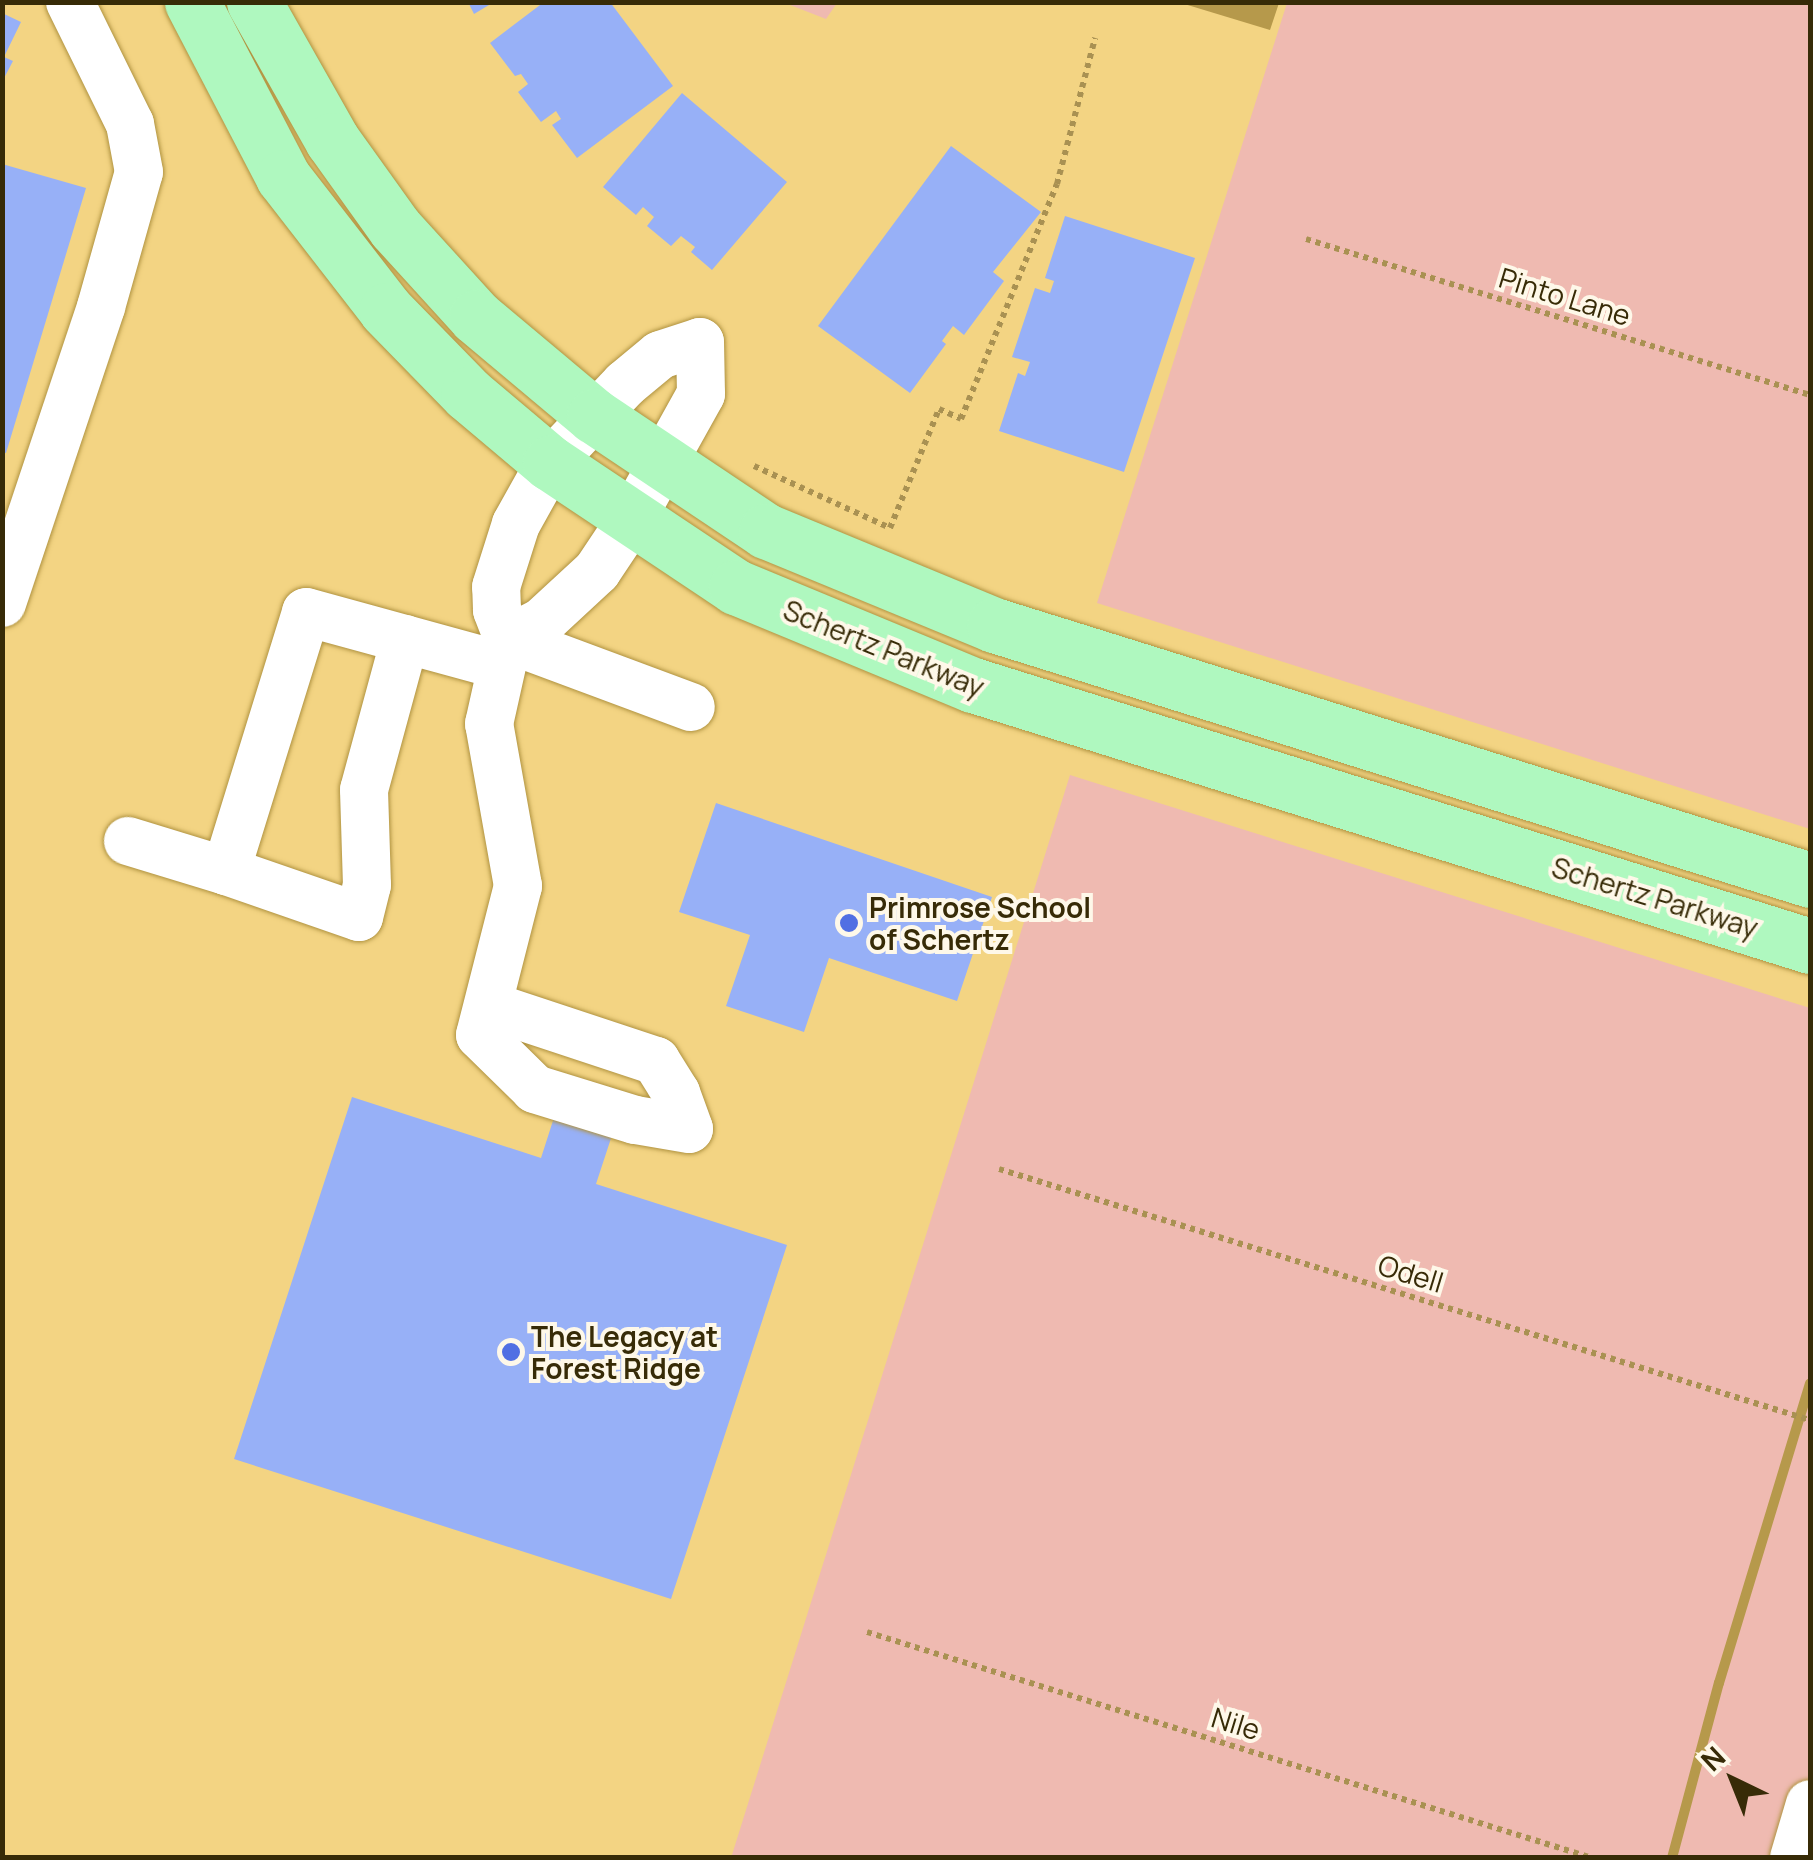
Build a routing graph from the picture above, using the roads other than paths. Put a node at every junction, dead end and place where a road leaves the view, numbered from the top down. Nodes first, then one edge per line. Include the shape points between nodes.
1 (70, 2) edge
2 (192, 2) edge
3 (254, 2) edge
4 (594, 416) junction
5 (550, 462) junction
6 (663, 466) junction
7 (631, 520) junction
8 (5, 592) edge
9 (405, 639) junction
10 (504, 652) junction
11 (691, 707) dead end
12 (128, 841) dead end
13 (226, 870) junction
14 (1810, 880) edge
15 (1810, 946) edge
16 (485, 1020) junction
17 (1810, 1804) edge
18 (1794, 1858) edge

1 - 8 street via 130,124 139,172
2 - 5 main road, Schertz Parkway via 284,177 386,310 468,394
3 - 4 main road via 332,140 396,228 476,318
4 - 5 street
4 - 6 main road
4 - 6 street via 660,355 700,342 700,394
5 - 7 main road, Schertz Parkway
5 - 10 street via 516,524 496,587
6 - 7 street
6 - 14 main road via 766,531 994,625
7 - 10 street via 597,571
7 - 15 main road, Schertz Parkway via 736,587 973,684
9 - 10 street
9 - 13 street via 306,612
9 - 13 street via 364,790 368,885 359,917
10 - 11 street
10 - 16 street via 489,724 518,886
12 - 13 street
16 - 16 street via 656,1061 689,1129 634,1120 534,1089
17 - 18 street

